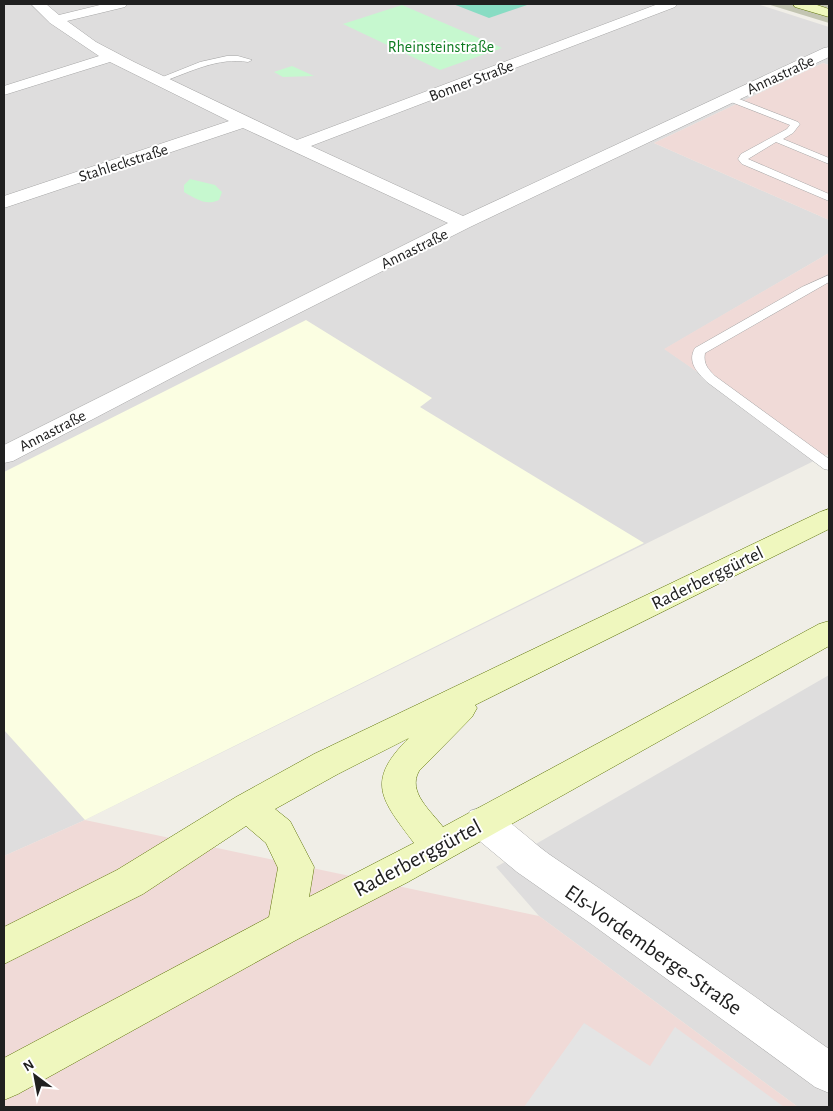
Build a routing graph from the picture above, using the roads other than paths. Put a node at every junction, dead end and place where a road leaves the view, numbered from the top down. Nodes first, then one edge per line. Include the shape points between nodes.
1 (38, 4) edge
2 (120, 4) edge
3 (670, 4) edge
4 (800, 4) edge
5 (623, 6) dead end
6 (829, 13) edge
7 (644, 14) junction
8 (55, 20) junction
9 (829, 51) edge
10 (110, 57) junction
11 (248, 60) dead end
12 (159, 80) junction
13 (5, 91) edge
14 (729, 98) junction
15 (243, 122) junction
16 (776, 139) junction
17 (297, 146) junction
18 (829, 161) edge
19 (829, 198) edge
20 (4, 202) edge
21 (463, 223) junction
22 (829, 278) edge
23 (4, 455) edge
24 (829, 466) edge
25 (829, 518) edge
26 (829, 632) edge
27 (478, 691) junction
28 (248, 807) junction
29 (482, 822) junction
30 (437, 846) junction
31 (285, 927) junction
32 (5, 941) edge
33 (829, 1073) edge
34 (4, 1080) edge

1 - 8 street
2 - 8 street
3 - 7 street, Bonner Straße
4 - 6 main road
5 - 7 street
7 - 17 street, Bonner Straße
8 - 10 street
9 - 14 street, Annastraße
10 - 12 street
10 - 13 street
11 - 12 lane via 236,57 223,59
12 - 15 street
14 - 16 lane via 795,124
14 - 21 street, Annastraße
15 - 17 street
15 - 20 street, Stahleckstraße
16 - 18 lane
16 - 19 lane via 742,158
17 - 21 street
21 - 23 street, Annastraße
22 - 24 lane via 699,351 696,358 711,379
25 - 27 main road, Raderberggürtel
26 - 29 main road, Raderberggürtel
27 - 28 main road, Raderberggürtel via 326,764
27 - 30 main road via 407,761 398,777 400,798
28 - 31 main road via 278,832 296,867
28 - 32 main road, Raderberggürtel via 130,882
29 - 30 main road, Raderberggürtel
29 - 33 street, Els-Vordemberge-Straße via 529,861
30 - 31 main road, Raderberggürtel
31 - 34 main road, Raderberggürtel

